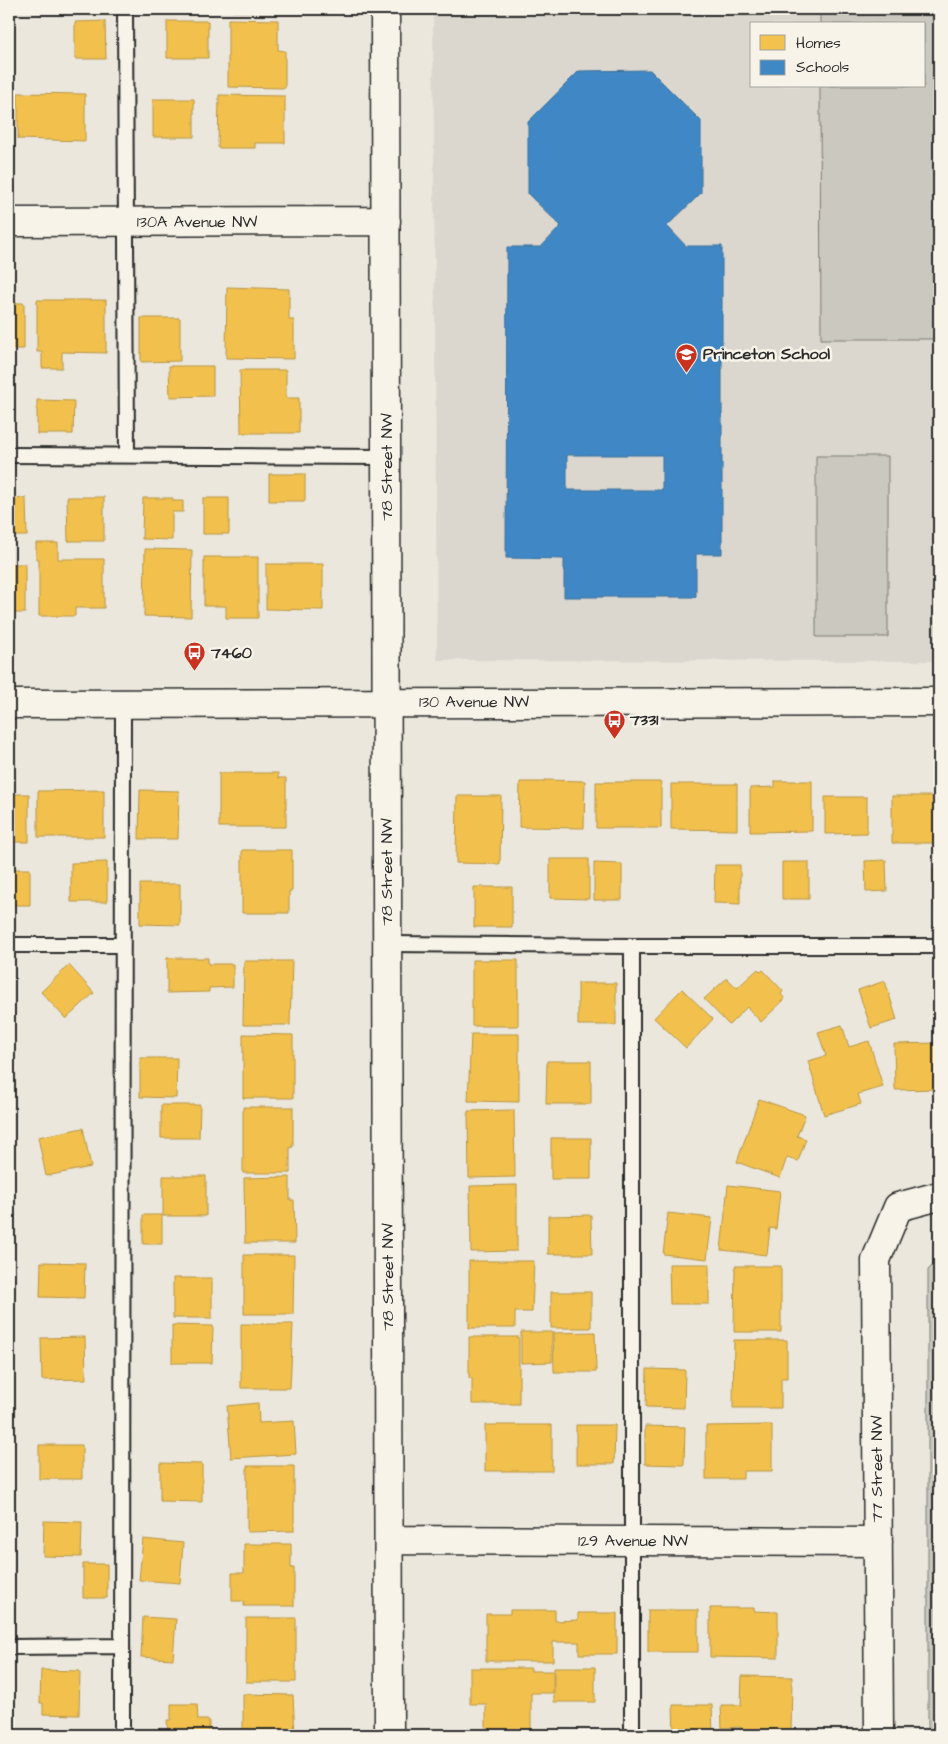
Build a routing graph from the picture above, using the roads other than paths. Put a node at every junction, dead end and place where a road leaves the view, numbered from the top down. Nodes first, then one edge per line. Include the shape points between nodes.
1 (125, 9) edge
2 (386, 9) edge
3 (386, 221) junction
4 (9, 222) edge
5 (125, 222) junction
6 (9, 455) edge
7 (127, 455) junction
8 (387, 457) junction
9 (387, 702) junction
10 (939, 702) edge
11 (9, 704) edge
12 (123, 704) junction
13 (388, 944) junction
14 (9, 945) edge
15 (122, 945) junction
16 (632, 946) junction
17 (939, 946) edge
18 (939, 1196) edge
19 (389, 1540) junction
20 (631, 1540) junction
21 (878, 1542) junction
22 (122, 1646) junction
23 (9, 1647) edge
24 (122, 1735) edge
25 (389, 1735) edge
26 (632, 1735) edge
27 (879, 1735) edge

1 - 5 lane
2 - 3 street, 78 Street NW
3 - 5 street, 130A Avenue NW
3 - 8 street, 78 Street NW
4 - 5 street, 130A Avenue NW
5 - 7 lane
6 - 7 lane
7 - 8 lane
8 - 9 street, 78 Street NW
9 - 10 street, 130 Avenue NW
9 - 12 street, 130 Avenue NW
9 - 13 street, 78 Street NW
11 - 12 street, 130 Avenue NW
12 - 15 lane
13 - 16 lane
13 - 19 street, 78 Street NW
14 - 15 lane
15 - 22 lane
16 - 17 lane
16 - 20 lane
18 - 21 street, 77 Street NW via 898,1207 876,1260
19 - 20 street, 129 Avenue NW
19 - 25 street, 78 Street NW
20 - 21 street, 129 Avenue NW
20 - 26 lane
21 - 27 street, 77 Street NW
22 - 23 lane
22 - 24 lane

